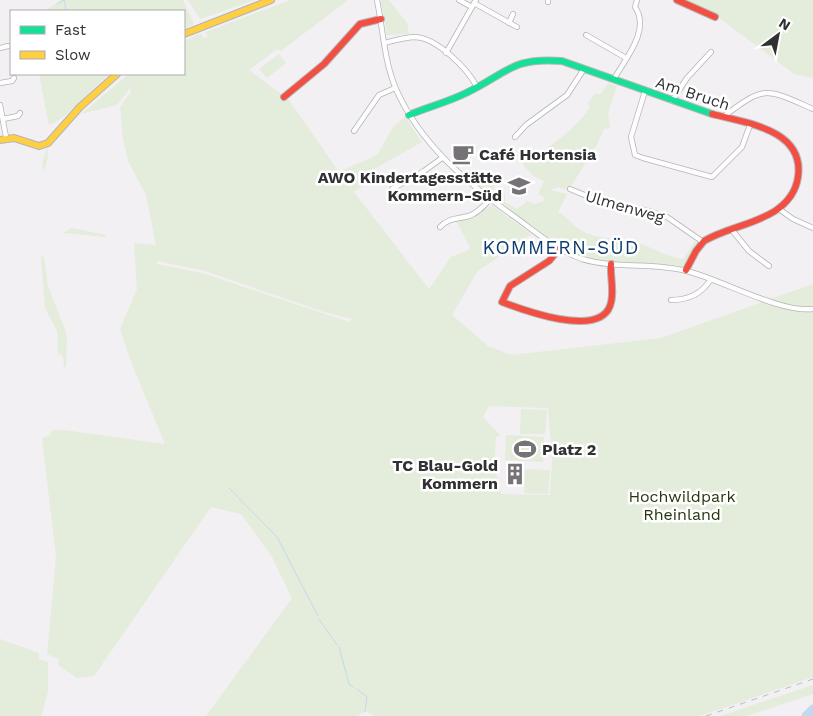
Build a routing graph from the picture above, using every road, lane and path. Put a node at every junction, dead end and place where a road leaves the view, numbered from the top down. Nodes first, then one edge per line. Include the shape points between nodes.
1 (271, 0) edge
2 (377, 0) edge
3 (459, 0) edge
4 (637, 0) edge
5 (677, 0) edge
6 (474, 3) edge
7 (513, 14) dead end
8 (715, 17) dead end
9 (381, 19) junction
10 (509, 23) junction
11 (517, 27) dead end
12 (185, 34) edge
13 (586, 35) dead end
14 (384, 42) junction
15 (8, 46) dead end
16 (0, 48) edge
17 (711, 52) dead end
18 (446, 53) junction
19 (626, 58) junction
20 (584, 69) junction
21 (117, 75) edge
22 (14, 78) dead end
23 (614, 80) junction
24 (0, 83) edge
25 (477, 87) junction
26 (395, 88) junction
27 (644, 91) junction
28 (284, 97) dead end
29 (672, 101) junction
30 (0, 105) edge
31 (813, 109) edge
32 (1, 113) edge
33 (20, 113) dead end
34 (409, 115) junction
35 (722, 118) junction
36 (3, 119) junction
37 (750, 125) junction
38 (354, 131) dead end
39 (515, 137) dead end
40 (3, 138) edge
41 (442, 158) junction
42 (392, 189) dead end
43 (570, 189) dead end
44 (491, 198) junction
45 (780, 209) junction
46 (440, 227) dead end
47 (813, 228) edge
48 (732, 230) junction
49 (703, 242) junction
50 (558, 249) junction
51 (610, 264) junction
52 (769, 266) dead end
53 (686, 270) junction
54 (711, 279) junction
55 (671, 300) dead end
56 (813, 310) edge

1 - 12 street
2 - 9 street
3 - 6 street
4 - 19 street via 635,7 640,14 641,25 639,36
5 - 8 street
6 - 10 street
6 - 18 street
7 - 10 street
9 - 14 street
9 - 28 street via 360,24 324,64
10 - 11 street
13 - 19 street
14 - 18 street via 421,38
14 - 26 street
15 - 16 street
17 - 29 street via 687,78
18 - 25 street via 464,66
19 - 23 street
20 - 23 street, Am Bruch
20 - 25 street, Am Bruch via 541,58 518,62
20 - 39 street via 567,94
21 - 40 street via 80,106 46,144 34,146 22,138
22 - 24 street
23 - 27 street, Am Bruch
25 - 34 street, Am Bruch
26 - 34 street
26 - 38 street via 379,95
27 - 29 street, Am Bruch
27 - 37 street via 630,137 634,155 643,158 712,177 742,147
29 - 35 street, Am Bruch
30 - 32 street
31 - 35 street via 776,93 764,92 750,96
32 - 36 street
33 - 36 street
34 - 41 street
35 - 37 street, Am Bruch
36 - 40 street
37 - 45 street, Am Bruch via 781,136 797,157 796,190
41 - 42 street
41 - 44 street
43 - 49 street, Ulmenweg via 599,201 667,217
44 - 46 street via 479,211 446,221
44 - 50 street
45 - 47 street
45 - 48 street, Am Bruch
48 - 49 street, Am Bruch
48 - 52 street via 749,251
49 - 53 street
50 - 51 street
50 - 51 street via 549,261 510,286 502,302 561,322 602,316 610,307 612,297
51 - 53 street
53 - 54 street
54 - 55 street via 699,293 685,300
54 - 56 street via 790,307

